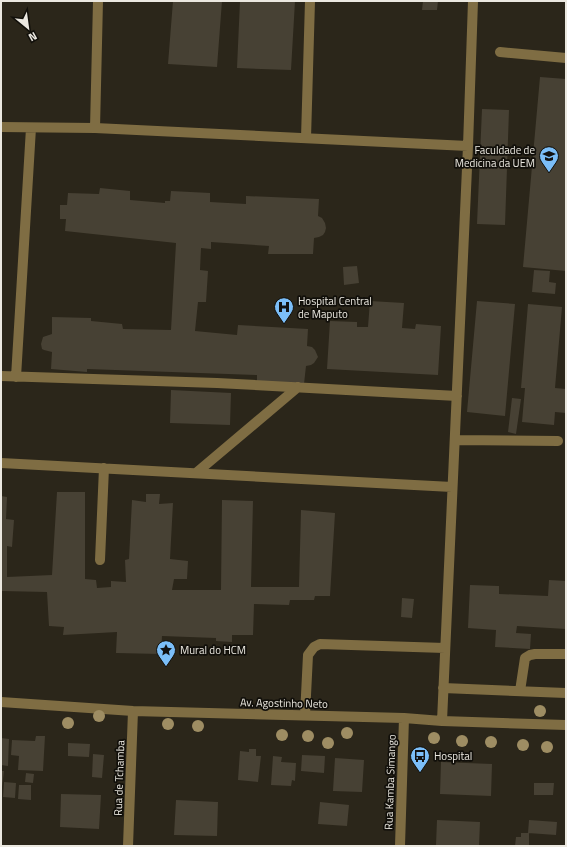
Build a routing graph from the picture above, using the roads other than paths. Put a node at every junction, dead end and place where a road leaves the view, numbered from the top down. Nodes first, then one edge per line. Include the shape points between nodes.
1 (98, 1) edge
2 (310, 1) edge
3 (473, 1) edge
4 (500, 52) dead end
5 (566, 58) edge
6 (1, 127) edge
7 (31, 128) junction
8 (95, 128) junction
9 (306, 138) junction
10 (468, 146) junction
11 (1, 376) edge
12 (16, 377) junction
13 (298, 387) junction
14 (457, 396) junction
15 (455, 440) junction
16 (558, 441) dead end
17 (1, 463) edge
18 (104, 468) junction
19 (196, 473) junction
20 (452, 487) junction
21 (100, 560) dead end
22 (445, 648) junction
23 (566, 654) edge
24 (443, 688) junction
25 (520, 691) junction
26 (566, 693) edge
27 (1, 702) edge
28 (133, 711) junction
29 (305, 716) junction
30 (404, 718) junction
31 (442, 721) junction
32 (566, 725) edge
33 (128, 846) edge
34 (400, 846) edge

1 - 8 street
2 - 9 street
3 - 10 street
4 - 5 street
6 - 7 street
7 - 8 street
7 - 12 street
8 - 9 street
9 - 10 street
10 - 14 street
11 - 12 street
12 - 13 street via 217,382
13 - 14 street
13 - 19 street
14 - 15 street
15 - 16 street
15 - 20 street
17 - 18 street
18 - 19 street
18 - 21 street
19 - 20 street
20 - 22 street
22 - 24 street
22 - 29 street via 320,644 308,655
23 - 25 street via 535,654 525,658
24 - 25 street
24 - 31 street
25 - 26 street
27 - 28 street, Av. Agostinho Neto
28 - 29 street, Av. Agostinho Neto
28 - 33 street, Rua de Tchamba
29 - 30 street, Av. Agostinho Neto
30 - 31 street, Av. Agostinho Neto
30 - 34 street, Rua Kamba Simango
31 - 32 street, Av. Agostinho Neto

